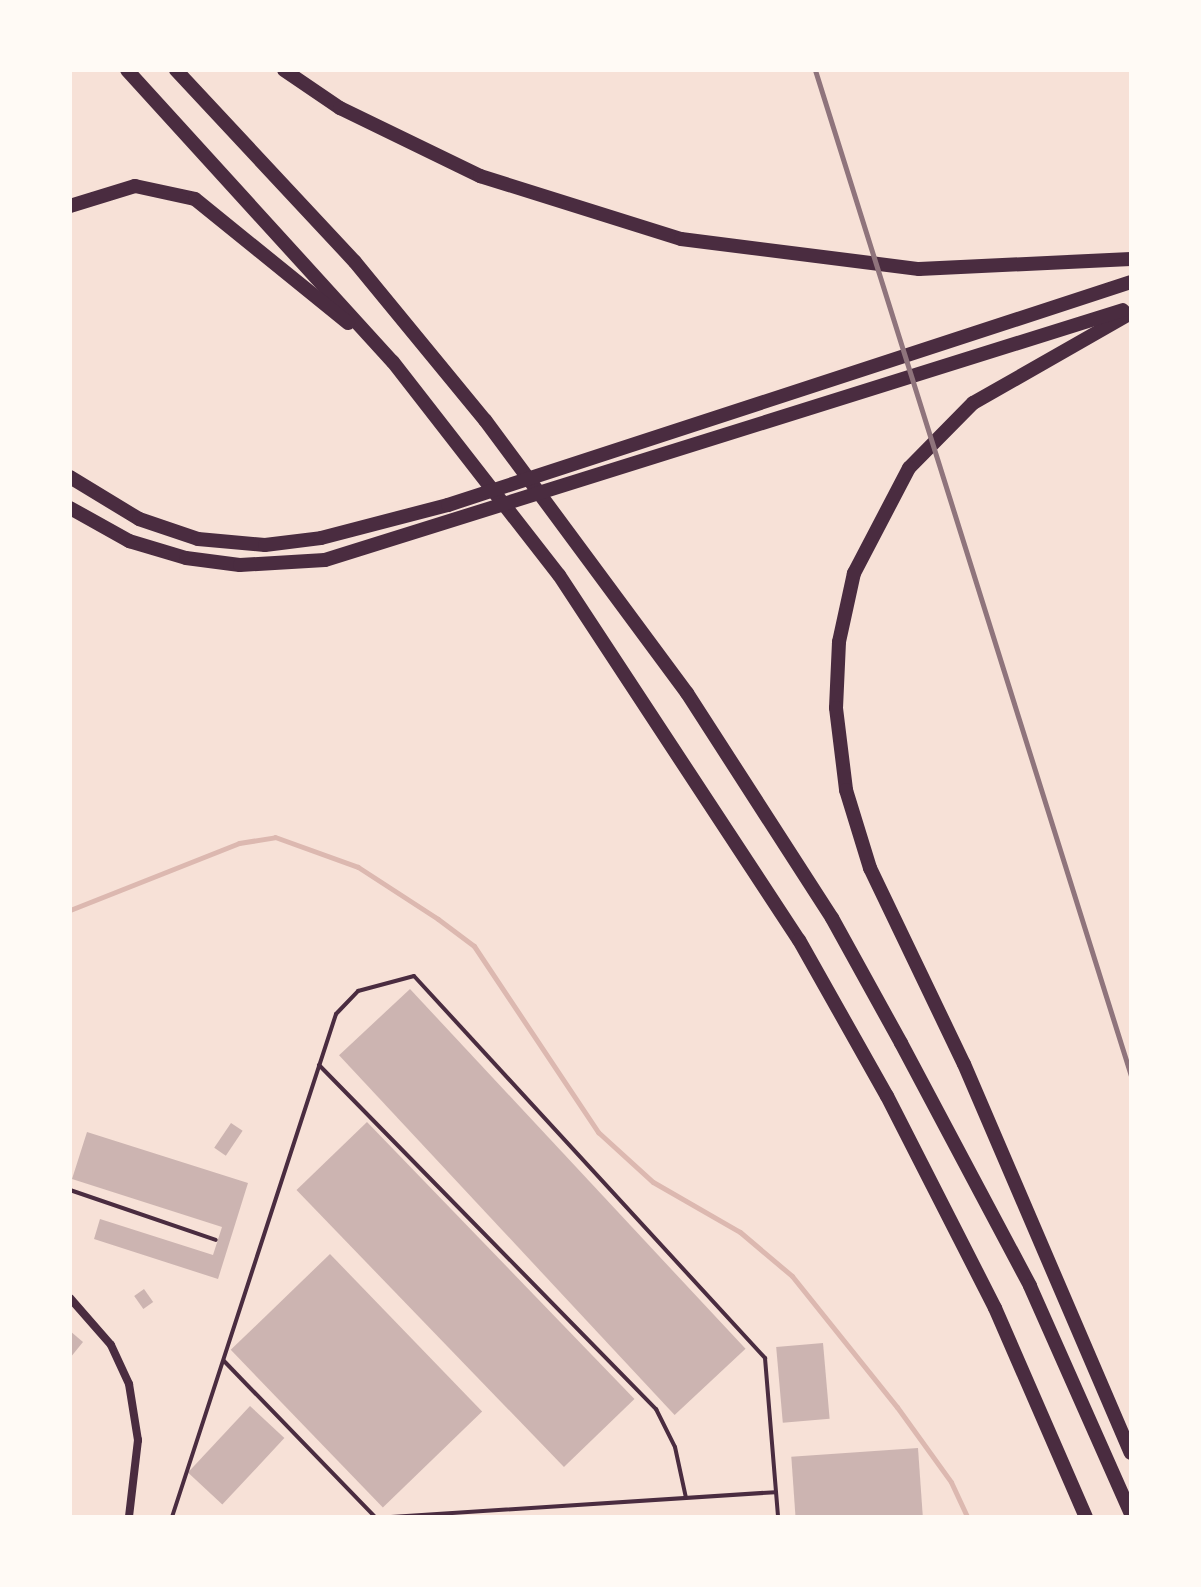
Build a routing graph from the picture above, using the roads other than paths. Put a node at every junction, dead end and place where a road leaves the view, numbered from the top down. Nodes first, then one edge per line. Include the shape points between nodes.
1 (127, 70) edge
2 (176, 70) edge
3 (284, 70) edge
4 (70, 206) edge
5 (1131, 259) edge
6 (1131, 282) edge
7 (1131, 310) edge
8 (393, 362) junction
9 (70, 477) edge
10 (70, 508) edge
11 (319, 1065) junction
12 (70, 1190) edge
13 (216, 1240) dead end
14 (70, 1298) edge
15 (223, 1360) junction
16 (1131, 1453) edge
17 (776, 1492) junction
18 (686, 1498) junction
19 (1131, 1514) edge
20 (129, 1517) edge
21 (172, 1517) edge
22 (375, 1517) edge
23 (391, 1517) edge
24 (778, 1517) edge
25 (1086, 1517) edge

1 - 8 highway
2 - 19 highway via 355,262 485,420 687,693 832,918 908,1056 1030,1286
3 - 5 highway via 340,108 480,176 681,239 905,269
4 - 8 highway via 135,186 195,199
6 - 9 highway via 448,505 321,538 234,544 139,519
7 - 10 highway via 325,560 240,565 157,551
7 - 16 highway via 994,389 909,468 854,573 839,642 836,708 846,790 864,855 964,1064
8 - 25 highway via 559,575 799,940 995,1308
11 - 15 lane
11 - 17 lane via 336,1014 358,991 414,976 765,1358
11 - 18 lane via 656,1409 675,1447
12 - 13 lane
14 - 20 street via 111,1345 129,1384 138,1440
15 - 21 lane
15 - 22 lane
17 - 18 lane
17 - 24 lane
18 - 23 lane

